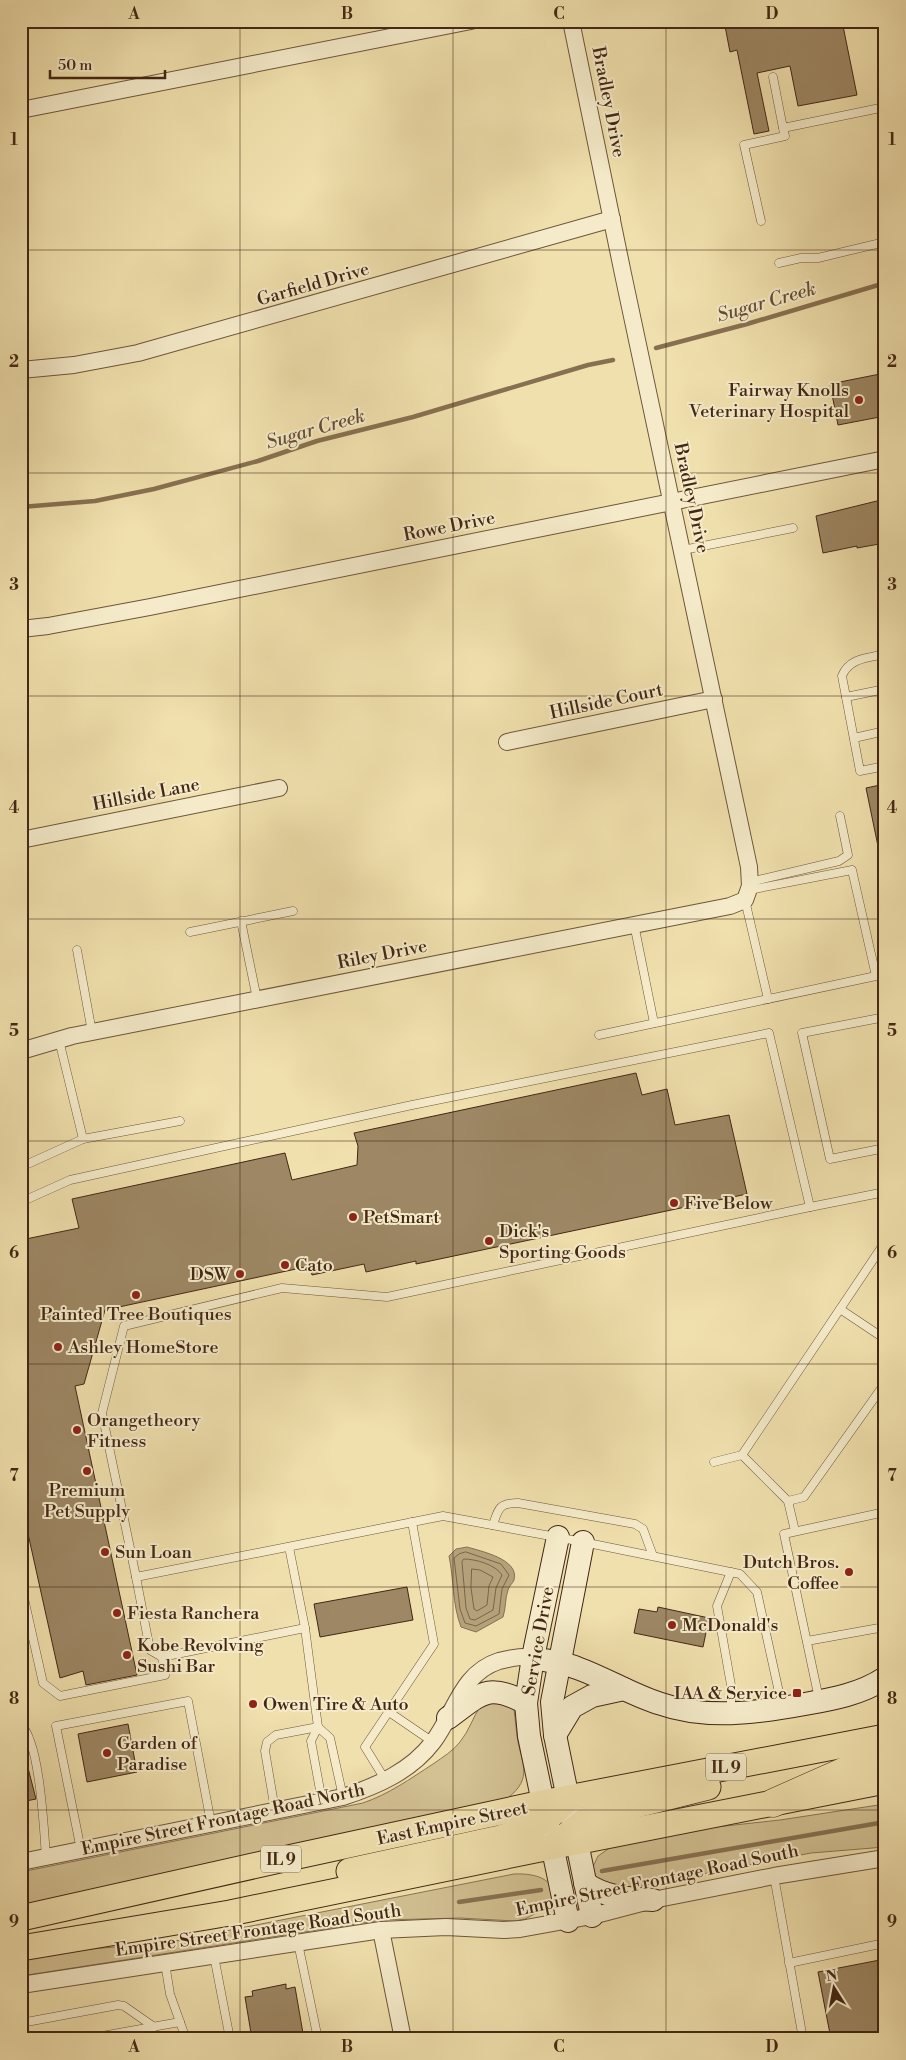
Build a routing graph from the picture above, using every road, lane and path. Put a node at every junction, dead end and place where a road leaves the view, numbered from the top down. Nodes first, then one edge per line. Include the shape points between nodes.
1 (471, 21) edge
2 (571, 21) edge
3 (773, 77) dead end
4 (885, 107) edge
5 (21, 110) edge
6 (783, 128) junction
7 (612, 219) junction
8 (761, 221) dead end
9 (885, 242) edge
10 (779, 262) dead end
11 (21, 370) edge
12 (885, 459) edge
13 (672, 500) junction
14 (793, 528) dead end
15 (683, 550) junction
16 (21, 629) edge
17 (885, 654) edge
18 (885, 689) edge
19 (846, 697) junction
20 (714, 700) junction
21 (885, 731) edge
22 (854, 738) junction
23 (507, 742) dead end
24 (885, 766) edge
25 (279, 788) dead end
26 (840, 816) dead end
27 (21, 840) edge
28 (748, 892) junction
29 (293, 910) dead end
30 (241, 921) junction
31 (634, 924) junction
32 (190, 932) dead end
33 (77, 950) dead end
34 (257, 999) junction
35 (768, 999) junction
36 (885, 1017) edge
37 (654, 1023) junction
38 (92, 1032) junction
39 (599, 1035) dead end
40 (59, 1040) junction
41 (21, 1051) edge
42 (180, 1121) dead end
43 (83, 1139) junction
44 (885, 1148) edge
45 (21, 1167) edge
46 (885, 1192) edge
47 (21, 1202) edge
48 (810, 1207) junction
49 (885, 1242) edge
50 (840, 1309) junction
51 (885, 1338) edge
52 (885, 1383) edge
53 (742, 1455) junction
54 (714, 1462) dead end
55 (788, 1501) junction
56 (885, 1512) edge
57 (412, 1522) junction
58 (493, 1526) junction
59 (795, 1532) junction
60 (558, 1537) junction
61 (583, 1542) junction
62 (289, 1546) junction
63 (653, 1556) junction
64 (731, 1572) junction
65 (136, 1577) junction
66 (21, 1585) edge
67 (885, 1620) edge
68 (305, 1628) junction
69 (807, 1641) junction
70 (162, 1657) junction
71 (533, 1657) junction
72 (559, 1664) junction
73 (885, 1678) edge
74 (624, 1689) junction
75 (819, 1701) junction
76 (526, 1703) junction
77 (782, 1708) junction
78 (389, 1712) junction
79 (731, 1714) junction
80 (448, 1718) junction
81 (21, 1725) edge
82 (318, 1727) junction
83 (556, 1735) junction
84 (885, 1737) edge
85 (433, 1742) junction
86 (797, 1753) junction
87 (885, 1761) edge
88 (386, 1781) junction
89 (885, 1781) edge
90 (847, 1788) junction
91 (885, 1790) edge
92 (343, 1796) junction
93 (568, 1799) junction
94 (322, 1801) junction
95 (774, 1803) junction
96 (275, 1810) junction
97 (544, 1812) junction
98 (212, 1823) junction
99 (575, 1835) junction
100 (551, 1847) junction
101 (81, 1850) junction
102 (46, 1857) junction
103 (885, 1858) edge
104 (21, 1862) edge
105 (774, 1876) junction
106 (585, 1883) junction
107 (653, 1900) junction
108 (230, 1913) junction
109 (592, 1916) junction
110 (21, 1918) edge
111 (568, 1921) junction
112 (381, 1930) junction
113 (298, 1943) junction
114 (885, 1944) edge
115 (21, 1948) edge
116 (214, 1956) junction
117 (166, 1963) junction
118 (789, 1963) junction
119 (21, 1985) edge
120 (180, 2022) junction
121 (21, 2023) edge
122 (154, 2027) junction
123 (85, 2039) edge
124 (186, 2039) edge
125 (230, 2039) edge
126 (318, 2039) edge
127 (403, 2039) edge
128 (803, 2039) edge

1 - 5 street
2 - 7 street, Bradley Drive
3 - 6 lane
4 - 6 lane
6 - 8 lane via 785,136 744,146
7 - 11 street, Garfield Drive via 138,353 74,365
7 - 13 street, Bradley Drive
9 - 10 lane via 818,258
12 - 13 street, Rowe Drive
13 - 15 street, Bradley Drive
13 - 16 street, Rowe Drive via 150,607
14 - 15 lane
15 - 20 street, Bradley Drive
17 - 19 lane via 854,661 845,668 842,676
18 - 19 lane
19 - 22 lane
20 - 23 street, Hillside Court
20 - 28 street, Bradley Drive via 749,867
21 - 22 lane
22 - 24 lane via 860,771
25 - 27 street, Hillside Lane
26 - 28 lane via 848,855 839,861
28 - 31 street, Riley Drive via 730,906
28 - 35 lane
28 - 35 lane via 852,870 876,976
29 - 30 lane
30 - 32 lane
30 - 34 lane
31 - 34 street, Riley Drive
31 - 37 lane
33 - 38 lane
34 - 38 street, Riley Drive
35 - 37 lane
36 - 44 lane via 802,1032 830,1159
37 - 39 lane
38 - 40 street, Riley Drive
40 - 41 street, Riley Drive
40 - 43 lane
42 - 43 lane
43 - 45 lane
46 - 48 lane
47 - 48 lane via 70,1180 412,1105 769,1033
48 - 65 lane via 387,1297 282,1288 124,1326 102,1413
49 - 50 lane
50 - 51 lane
50 - 53 lane
52 - 55 lane via 804,1497
53 - 54 lane
53 - 55 lane
55 - 59 lane
56 - 59 lane
57 - 58 lane via 443,1516
57 - 62 lane
57 - 78 lane via 434,1644
58 - 60 lane
58 - 63 lane via 499,1509 507,1503 635,1524 643,1529
59 - 69 lane via 784,1534
60 - 61 lane
60 - 71 street, Service Drive
61 - 63 lane
61 - 72 street, Service Drive
62 - 65 lane
62 - 68 lane
63 - 64 lane
64 - 77 lane via 740,1574 757,1592
64 - 79 lane via 717,1606 731,1685
65 - 70 lane via 150,1650
66 - 70 lane via 43,1682 60,1696 165,1675
67 - 69 lane via 879,1628
68 - 70 lane
68 - 82 lane
69 - 75 lane
71 - 72 street, Empire Street Frontage Road North
71 - 76 street, Service Drive
71 - 80 street, Empire Street Frontage Road North via 521,1656 489,1664 478,1672 460,1695
72 - 74 street, Empire Street Frontage Road North via 577,1668
72 - 83 street, Service Drive via 552,1702
73 - 75 street, Empire Street Frontage Road North via 865,1689
74 - 79 street, Empire Street Frontage Road North via 678,1709
74 - 83 street via 592,1696 572,1707
75 - 77 street, Empire Street Frontage Road North
76 - 80 street via 509,1693 497,1691 480,1695
76 - 97 street, Service Drive
77 - 79 street, Empire Street Frontage Road North
78 - 85 lane
78 - 88 lane via 365,1747
80 - 85 street, Empire Street Frontage Road North
81 - 102 lane via 31,1741 42,1802
82 - 92 lane via 330,1738
82 - 94 lane via 311,1741
82 - 96 lane via 276,1736 267,1742 265,1751
83 - 93 street, Service Drive
84 - 86 main road, East Empire Street / IL 9
85 - 88 street, Empire Street Frontage Road North via 407,1767
86 - 93 main road, East Empire Street / IL 9
86 - 99 main road via 779,1768 586,1819
87 - 95 highway via 852,1768
88 - 92 street, Empire Street Frontage Road North
89 - 90 main road, IL 9
90 - 91 main road
90 - 95 main road, IL 9
92 - 94 street, Empire Street Frontage Road North
93 - 97 main road, East Empire Street / IL 9
93 - 99 street, Service Drive
94 - 96 street, Empire Street Frontage Road North
95 - 99 main road, IL 9
96 - 98 street, Empire Street Frontage Road North
97 - 100 street, Service Drive
97 - 108 main road via 528,1829 264,1892
97 - 110 main road, East Empire Street / IL 9 via 293,1856
98 - 101 street, Empire Street Frontage Road North
98 - 101 lane via 188,1701 56,1726
99 - 100 main road, IL 9
99 - 106 street, Service Drive
100 - 108 main road, IL 9
100 - 111 street, Service Drive
101 - 102 street, Empire Street Frontage Road North
102 - 104 street, Empire Street Frontage Road North
103 - 105 street, Empire Street Frontage Road South
105 - 107 street, Empire Street Frontage Road South
105 - 118 lane
106 - 107 street via 603,1894
106 - 109 street, Service Drive
107 - 109 street, Empire Street Frontage Road South
108 - 115 main road, IL 9
109 - 111 street, Empire Street Frontage Road South
111 - 112 street, Empire Street Frontage Road South via 504,1930 446,1927
112 - 113 street, Empire Street Frontage Road South
112 - 127 street
113 - 116 street, Empire Street Frontage Road South
113 - 126 lane
114 - 118 lane
116 - 117 street, Empire Street Frontage Road South
116 - 125 lane
117 - 119 street, Empire Street Frontage Road South
117 - 120 lane via 170,1994
118 - 128 lane
120 - 122 lane
120 - 124 lane
121 - 122 lane via 118,2005
122 - 123 lane

